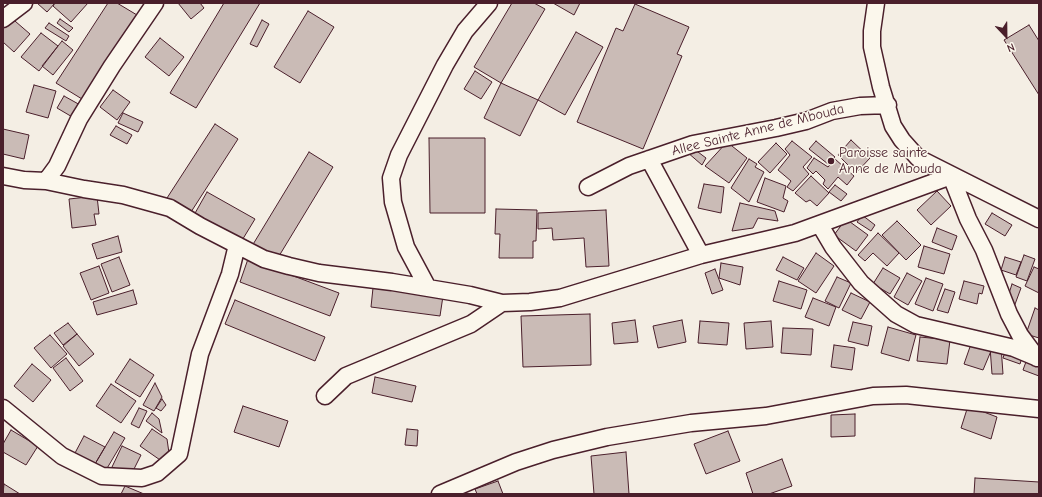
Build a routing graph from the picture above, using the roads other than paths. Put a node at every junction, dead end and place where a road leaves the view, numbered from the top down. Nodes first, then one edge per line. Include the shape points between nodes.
1 (24, 3) edge
2 (156, 3) edge
3 (489, 3) edge
4 (876, 3) edge
5 (3, 19) edge
6 (888, 105) junction
7 (649, 159) junction
8 (3, 176) edge
9 (951, 176) junction
10 (46, 180) junction
11 (588, 187) dead end
12 (1039, 219) edge
13 (820, 225) junction
14 (237, 245) junction
15 (701, 254) junction
16 (428, 288) junction
17 (502, 303) junction
18 (1038, 358) edge
19 (325, 396) dead end
20 (3, 408) edge
21 (1039, 409) edge
22 (440, 494) edge

1 - 5 street
2 - 10 street via 112,66 80,119 57,166
3 - 16 street via 465,31 445,65 399,155 391,178 393,202 406,247
4 - 6 street via 872,47
6 - 7 street, Allee Sainte Anne de Mbouda via 832,111 806,121 693,144
6 - 9 street via 893,126 918,158
7 - 11 street, Allee Sainte Anne de Mbouda
7 - 15 street
8 - 10 street via 24,180
9 - 12 street
9 - 13 street
9 - 18 street via 1009,314 1020,335
10 - 14 street via 123,195 170,208
13 - 15 street via 771,239
13 - 18 street via 833,247 861,283 896,314 916,325 1014,348
14 - 16 street via 264,259 319,273
14 - 20 street via 228,280 200,354 179,454 157,473 142,478 102,476 62,456
15 - 17 street via 560,298
16 - 17 street
17 - 19 street via 471,324 346,376
21 - 22 street via 906,395 873,396 766,416 691,423 608,437 516,462

